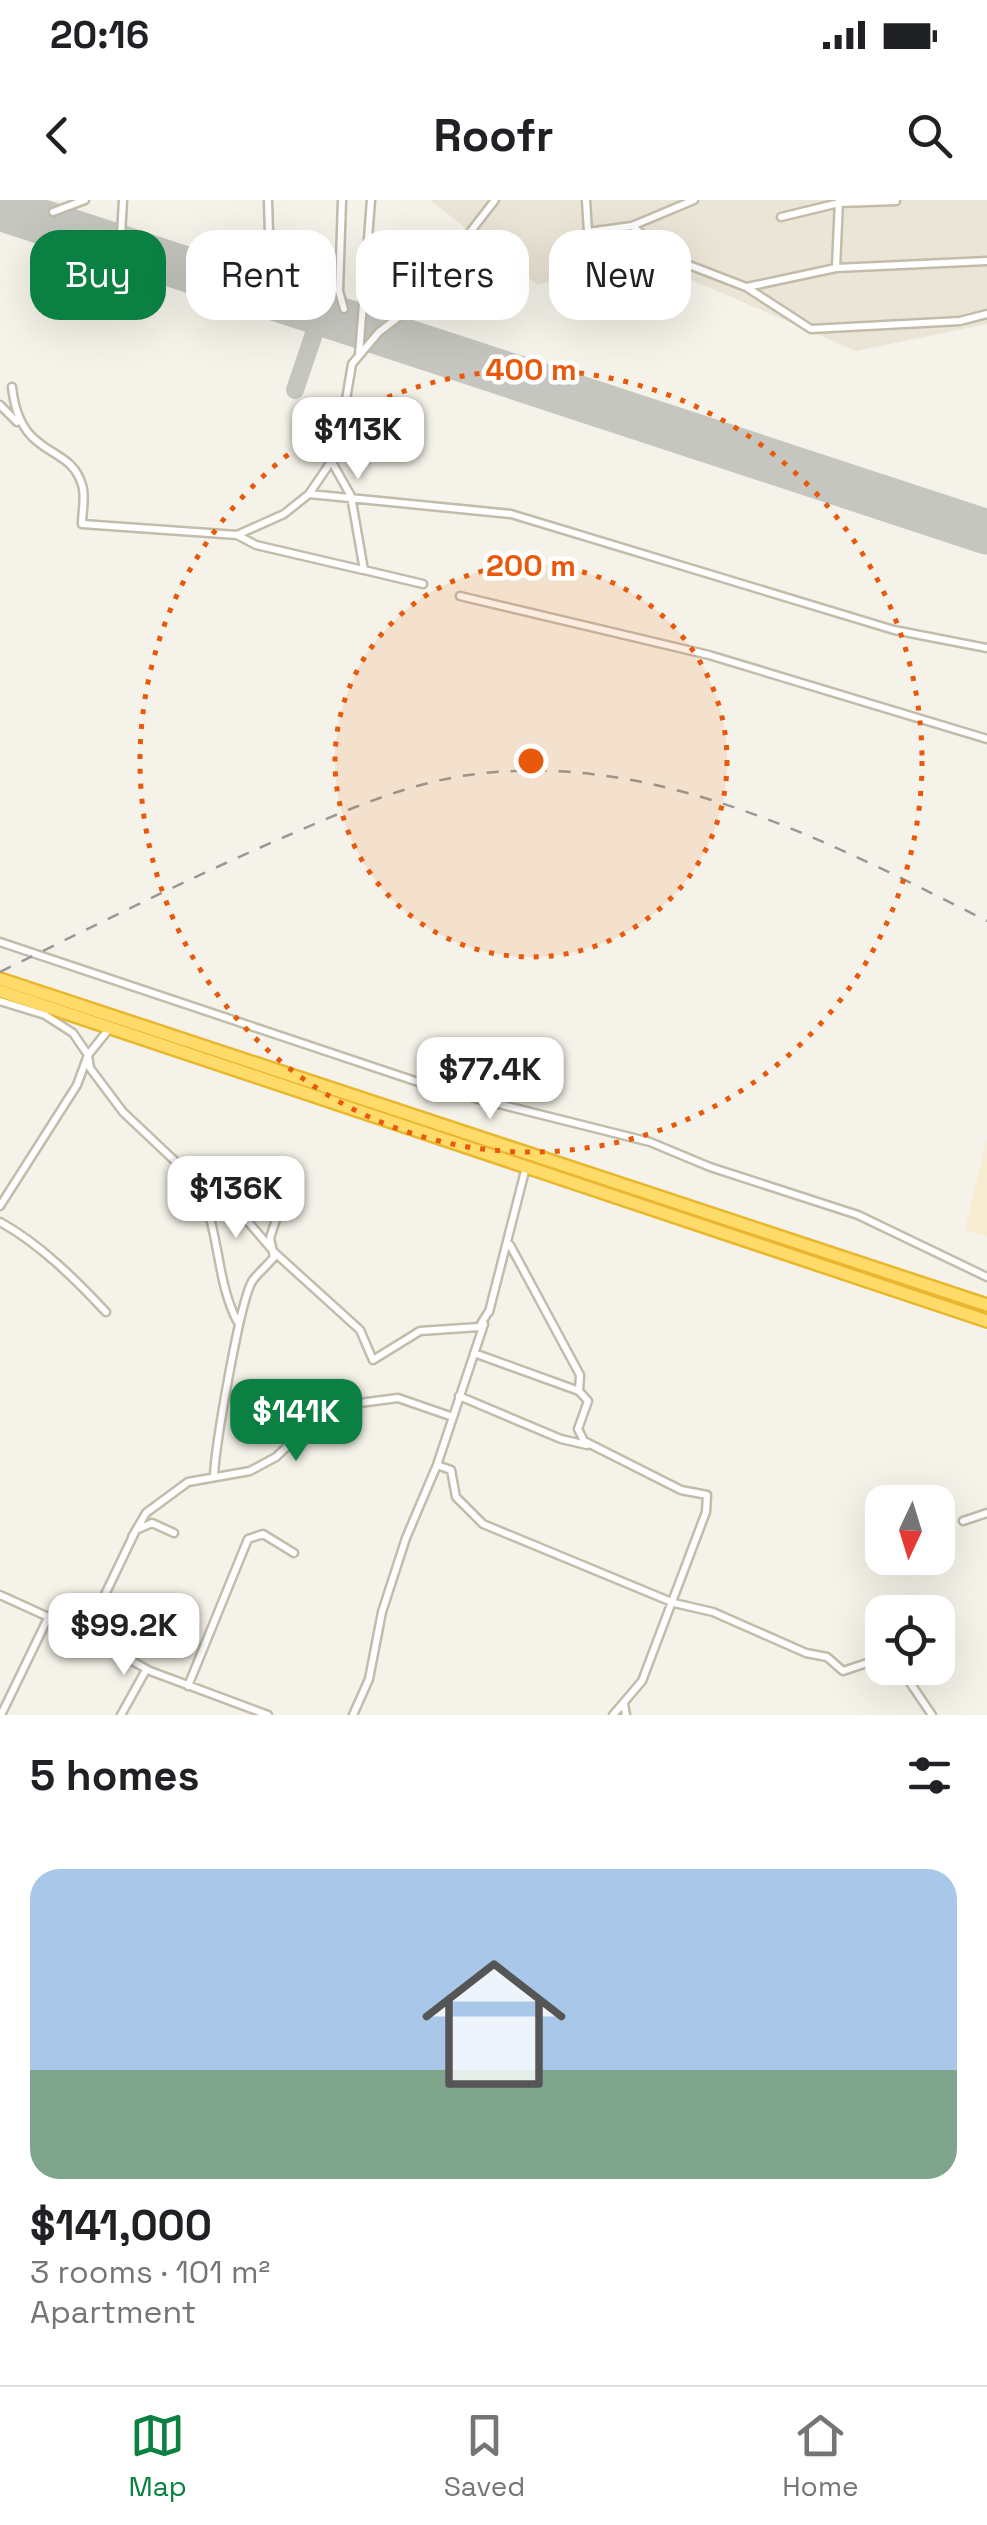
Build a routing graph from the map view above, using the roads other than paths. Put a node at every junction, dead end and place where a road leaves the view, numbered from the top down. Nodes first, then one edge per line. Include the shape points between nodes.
1 (85, 200) edge
2 (123, 200) edge
3 (268, 200) edge
4 (342, 200) edge
5 (371, 200) edge
6 (495, 200) edge
7 (586, 200) edge
8 (694, 200) edge
9 (896, 201) edge
10 (839, 202) edge
11 (53, 212) dead end
12 (781, 217) dead end
13 (632, 226) junction
14 (121, 230) edge
15 (269, 230) edge
16 (987, 261) edge
17 (836, 268) junction
18 (746, 288) junction
19 (344, 309) dead end
20 (987, 314) edge
21 (359, 356) junction
22 (12, 387) dead end
23 (0, 405) edge
24 (18, 422) junction
25 (332, 463) junction
26 (308, 494) junction
27 (352, 499) junction
28 (236, 535) junction
29 (364, 570) junction
30 (422, 584) dead end
31 (460, 596) dead end
32 (987, 648) edge
33 (987, 739) edge
34 (0, 942) edge
35 (0, 979) edge
36 (1, 995) edge
37 (110, 1028) junction
38 (88, 1055) junction
39 (526, 1167) junction
40 (194, 1179) junction
41 (288, 1183) dead end
42 (0, 1206) edge
43 (0, 1222) edge
44 (509, 1244) junction
45 (274, 1252) junction
46 (987, 1277) edge
47 (987, 1305) edge
48 (489, 1311) junction
49 (106, 1312) dead end
50 (987, 1321) edge
51 (238, 1322) junction
52 (474, 1353) junction
53 (579, 1391) junction
54 (460, 1396) junction
55 (453, 1416) junction
56 (593, 1446) junction
57 (437, 1465) junction
58 (214, 1476) junction
59 (987, 1513) edge
60 (963, 1521) dead end
61 (174, 1532) dead end
62 (132, 1537) junction
63 (294, 1553) dead end
64 (0, 1596) edge
65 (673, 1602) junction
66 (48, 1618) junction
67 (86, 1634) junction
68 (865, 1664) edge
69 (146, 1670) junction
70 (912, 1685) edge
71 (188, 1686) junction
72 (624, 1704) junction
73 (1, 1715) edge
74 (121, 1715) edge
75 (268, 1715) edge
76 (353, 1715) edge
77 (613, 1715) edge
78 (626, 1715) edge
79 (932, 1715) edge

1 - 11 street
2 - 14 street
3 - 15 street
4 - 19 street
5 - 21 street
6 - 21 street via 412,306
7 - 13 street via 588,232
8 - 13 street
9 - 10 street
10 - 12 street
10 - 17 street
13 - 18 street via 676,260
16 - 17 street
17 - 18 street
18 - 20 street via 825,332
21 - 25 street
22 - 24 street
23 - 24 street
24 - 28 street via 75,471 83,486 82,524
25 - 26 street
25 - 27 street
26 - 27 street
26 - 28 street via 284,514
27 - 29 street
27 - 32 street via 511,514 819,609
28 - 29 street
29 - 30 street
31 - 33 street via 709,655
34 - 46 street via 438,1090 650,1142 858,1215
35 - 47 highway
36 - 37 highway
36 - 38 street via 62,1022
37 - 38 street
37 - 39 highway
38 - 40 street via 90,1068 123,1112
38 - 42 street via 77,1086
39 - 44 street
39 - 50 highway
40 - 45 street via 226,1196
40 - 51 street via 214,1220 221,1272
41 - 45 street via 270,1238
43 - 49 street
44 - 48 street
44 - 53 street via 580,1375
45 - 48 street via 360,1330 373,1360 420,1332 479,1327
45 - 51 street via 252,1281
48 - 52 street
51 - 58 street
52 - 53 street
52 - 54 street
53 - 56 street via 588,1401 578,1434
54 - 55 street
54 - 56 street via 560,1439
55 - 57 street
55 - 58 street via 398,1398 346,1402 309,1422 276,1457 250,1471
56 - 65 street via 681,1490 707,1495
57 - 65 street via 451,1470 456,1497 483,1524
57 - 76 street via 406,1538
58 - 62 street via 188,1482 146,1513
59 - 60 street
61 - 62 street via 142,1524
62 - 67 street
63 - 71 street via 262,1534 248,1539
64 - 66 street
65 - 68 street via 827,1657 843,1671
65 - 72 street via 642,1681
66 - 67 street
66 - 73 street
67 - 69 street
69 - 71 street
69 - 74 street
70 - 79 street
71 - 75 street
72 - 77 street
72 - 78 street

